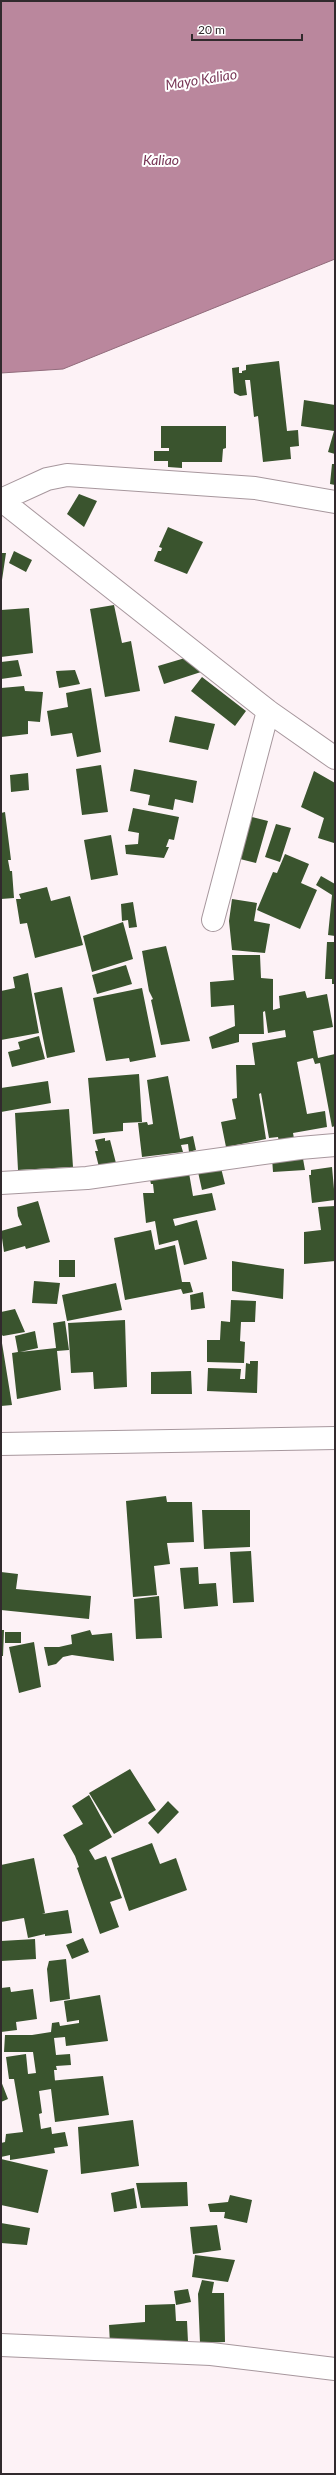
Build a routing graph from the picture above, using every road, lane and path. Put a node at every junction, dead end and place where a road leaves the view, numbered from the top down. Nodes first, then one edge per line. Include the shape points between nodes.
1 (1, 500) edge
2 (335, 502) edge
3 (268, 711) junction
4 (335, 758) edge
5 (214, 920) dead end
6 (335, 1145) edge
7 (1, 1183) edge
8 (335, 1438) edge
9 (1, 1444) edge
10 (1, 2345) edge
11 (335, 2369) edge

1 - 2 street via 47,479 67,476 255,488
1 - 3 street
3 - 4 street
3 - 5 street
6 - 7 street via 87,1178
8 - 9 street
10 - 11 street via 211,2354

